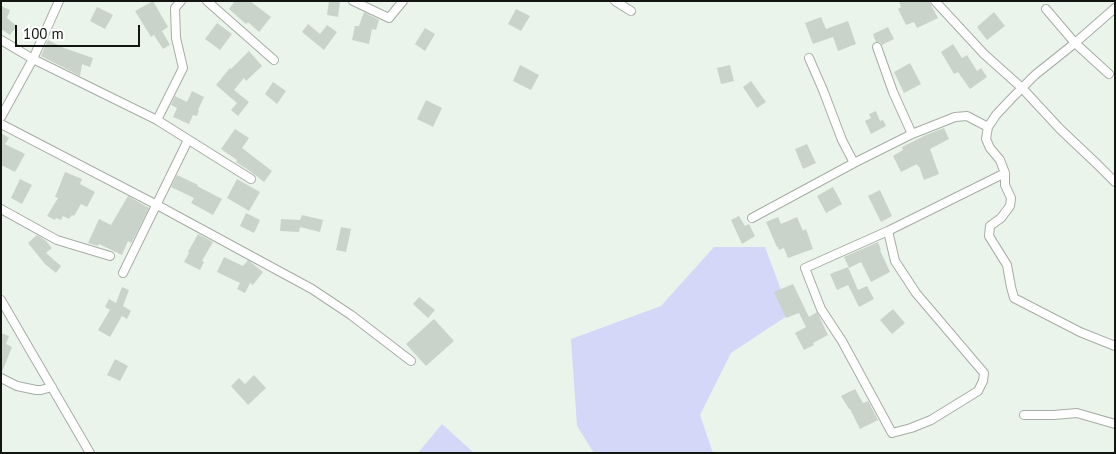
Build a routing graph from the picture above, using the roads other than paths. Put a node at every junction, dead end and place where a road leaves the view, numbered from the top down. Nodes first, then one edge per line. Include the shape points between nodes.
1 (58, 1) edge
2 (181, 1) edge
3 (207, 1) edge
4 (353, 1) edge
5 (403, 1) edge
6 (615, 1) edge
7 (934, 1) edge
8 (1115, 8) edge
9 (1046, 9) dead end
10 (630, 11) dead end
11 (1, 40) edge
12 (1075, 43) junction
13 (877, 47) dead end
14 (33, 58) junction
15 (809, 58) dead end
16 (274, 60) dead end
17 (1109, 74) dead end
18 (1022, 88) junction
19 (1, 118) edge
20 (157, 120) junction
21 (1, 124) edge
22 (988, 127) junction
23 (912, 134) junction
24 (188, 140) junction
25 (854, 162) junction
26 (1004, 173) junction
27 (251, 179) dead end
28 (1115, 182) edge
29 (157, 205) junction
30 (1, 209) edge
31 (752, 218) dead end
32 (888, 231) junction
33 (110, 256) dead end
34 (123, 273) dead end
35 (1, 300) edge
36 (1115, 346) edge
37 (411, 360) dead end
38 (1, 378) edge
39 (52, 387) junction
40 (1024, 415) dead end
41 (1115, 424) edge
42 (90, 453) edge

1 - 14 street
2 - 20 street via 175,8 176,38 184,68
3 - 16 street
4 - 5 street via 389,18
6 - 10 street
7 - 18 street via 984,54
8 - 12 street
9 - 12 street
11 - 14 street
12 - 17 street
12 - 18 street
13 - 23 street
14 - 19 street
14 - 20 street
15 - 25 street
18 - 22 street
18 - 28 street
20 - 24 street
21 - 29 street
22 - 23 street via 967,116 954,117
22 - 26 street via 986,139 1000,160
23 - 25 street
24 - 27 street
24 - 29 street
25 - 31 street
26 - 32 street
26 - 36 street via 1010,206 990,226 989,236 1006,265 1014,298
29 - 34 street
29 - 37 street via 312,289
30 - 33 street via 57,240
32 - 32 street via 895,261 916,293 984,373 978,391 931,420 892,433 821,309 804,268
35 - 39 street
38 - 39 street via 36,390
39 - 42 street
40 - 41 street via 1077,413

